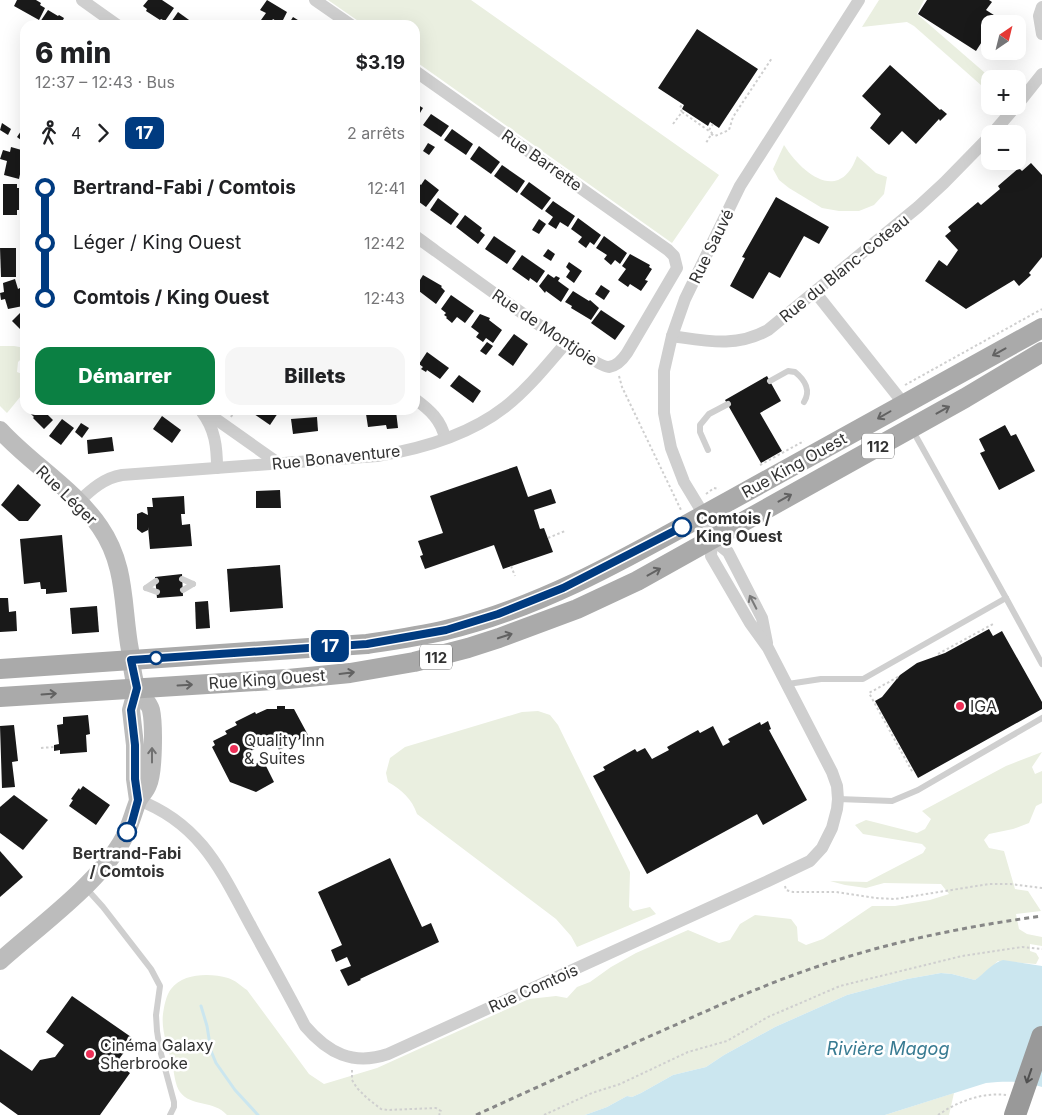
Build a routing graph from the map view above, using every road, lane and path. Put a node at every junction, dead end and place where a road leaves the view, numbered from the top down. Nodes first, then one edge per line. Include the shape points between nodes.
1 (82, 0) edge
2 (316, 0) edge
3 (859, 0) edge
4 (1042, 7) edge
5 (110, 20) edge
6 (344, 20) edge
7 (1042, 34) edge
8 (772, 58) dead end
9 (420, 74) edge
10 (1042, 74) edge
11 (1026, 94) edge
12 (682, 104) dead end
13 (682, 112) junction
14 (1008, 115) edge
15 (673, 124) dead end
16 (713, 124) dead end
17 (1000, 125) edge
18 (709, 130) junction
19 (711, 134) junction
20 (706, 143) dead end
21 (981, 145) edge
22 (420, 240) edge
23 (668, 250) joint
24 (815, 292) junction
25 (1042, 328) edge
26 (672, 336) junction
27 (566, 343) junction
28 (1042, 352) edge
29 (770, 381) dead end
30 (804, 402) dead end
31 (420, 403) edge
32 (728, 404) dead end
33 (904, 404) junction
34 (204, 415) edge
35 (209, 415) edge
36 (911, 428) junction
37 (0, 430) edge
38 (446, 438) junction
39 (708, 450) dead end
40 (278, 463) junction
41 (217, 468) junction
42 (78, 502) junction
43 (704, 515) junction
44 (565, 531) dead end
45 (548, 538) dead end
46 (712, 539) junction
47 (511, 566) dead end
48 (515, 576) dead end
49 (182, 579) dead end
50 (156, 582) dead end
51 (183, 590) dead end
52 (157, 592) dead end
53 (1006, 598) junction
54 (993, 624) dead end
55 (938, 654) dead end
56 (131, 660) junction
57 (1042, 664) edge
58 (0, 669) edge
59 (898, 677) dead end
60 (788, 684) junction
61 (137, 688) junction
62 (0, 697) edge
63 (1042, 718) edge
64 (54, 747) dead end
65 (41, 748) dead end
66 (913, 773) dead end
67 (838, 799) junction
68 (138, 800) junction
69 (786, 882) dead end
70 (84, 886) junction
71 (1042, 888) edge
72 (1042, 949) edge
73 (0, 961) edge
74 (1042, 1037) edge
75 (353, 1067) dead end
76 (1042, 1085) edge
77 (1012, 1105) edge
78 (170, 1115) edge
79 (439, 1115) edge
80 (544, 1115) edge
81 (938, 1115) edge
82 (1032, 1115) edge

1 - 5 street
2 - 6 street
3 - 26 street, Rue Sauvé via 740,186 696,275
4 - 7 street via 1039,16
8 - 19 path via 729,130 715,136
9 - 23 street, Rue Barrette
10 - 11 street, Rue du Blanc-Coteau
12 - 13 path
13 - 15 path
13 - 18 path
14 - 17 street, Rue du Blanc-Coteau
16 - 18 path
18 - 19 path
19 - 20 path
21 - 24 street, Rue du Blanc-Coteau via 924,202
22 - 27 street, Rue de Montjoie
23 - 27 street, Rue de Montjoie via 676,262 674,275 621,361 610,367 604,366
24 - 26 street, Rue du Blanc-Coteau via 768,330 743,341 721,342
24 - 33 street
25 -> 33 main road, Rue King Ouest / 112
26 - 43 street, Rue Sauvé via 664,371 667,430 684,482
27 - 38 street, Rue Bonaventure via 505,407
36 -> 28 main road, Rue King Ouest / 112
29 - 30 lane via 788,371 796,372 808,388
31 - 38 street via 435,416
32 - 39 lane via 709,414 700,425
33 -> 43 main road, Rue King Ouest / 112
34 - 41 street via 214,434
35 - 40 street
46 -> 36 main road, Rue King Ouest / 112
36 - 53 lane
37 - 42 street, Rue Léger
38 - 40 street, Rue Bonaventure via 384,455
40 - 41 street, Rue Bonaventure
41 - 42 street, Rue Bonaventure via 115,476 101,482
42 - 56 street, Rue Léger via 100,527 117,559
43 - 46 street, Rue Comtois
43 - 56 main road, Rue King Ouest / 112 via 563,588 498,614 446,630 367,644
44 - 45 path
46 - 60 street, Rue Comtois via 711,556
61 -> 46 main road, Rue King Ouest / 112 via 342,674 387,668 450,653 531,628 578,609 636,582
47 - 48 path
49 - 51 lane via 193,584
50 - 52 lane via 146,588
53 - 57 lane
53 - 60 lane via 863,679 821,679
54 - 55 path
56 - 58 main road, 112
56 - 61 street, Rue Léger
59 - 66 path via 869,693
60 - 67 street, Rue Comtois via 832,772
62 -> 61 main road, 112
61 - 68 street via 131,710
63 - 67 lane via 918,790 892,801
64 - 65 path
67 - 68 street, Rue Comtois via 832,828 822,848 810,861 388,1054 365,1059 334,1052 305,1026 211,854 185,827 154,806
68 - 70 street via 122,842
69 - 71 path via 785,889 793,892 836,892 886,899 989,884
70 - 73 street
70 - 78 lane via 151,969 160,986 157,1031 174,1102
72 - 80 path via 1022,947 962,956 832,989 768,1017 727,1041 688,1052
74 -> 77 highway, bridge
75 - 79 path via 355,1085 379,1108 436,1108 441,1111
76 - 82 highway
77 - 81 path via 983,1096 958,1103

